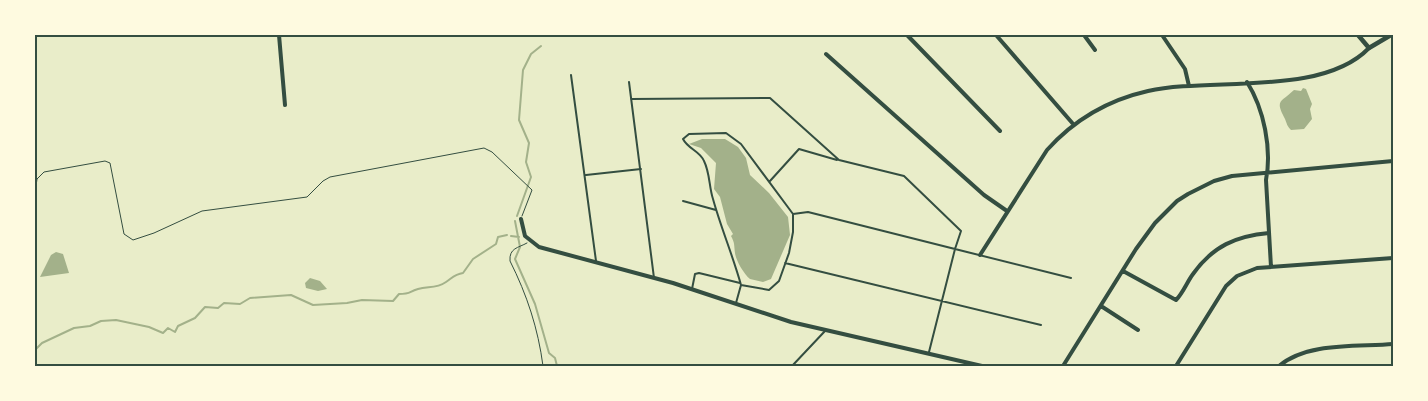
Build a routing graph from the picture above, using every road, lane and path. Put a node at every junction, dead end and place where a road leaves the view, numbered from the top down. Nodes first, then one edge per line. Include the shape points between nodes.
1 (279, 35) edge
2 (907, 35) edge
3 (996, 35) edge
4 (1084, 35) edge
5 (1162, 35) edge
6 (1358, 35) edge
7 (1392, 35) edge
8 (1369, 48) junction
9 (1095, 50) dead end
10 (826, 54) dead end
11 (571, 75) dead end
12 (629, 82) dead end
13 (1247, 82) junction
14 (1189, 86) junction
15 (631, 99) junction
16 (286, 105) dead end
17 (1074, 125) junction
18 (1000, 131) dead end
19 (839, 160) junction
20 (1393, 161) edge
21 (641, 169) junction
22 (1268, 171) junction
23 (585, 176) junction
24 (770, 181) junction
25 (35, 193) edge
26 (683, 200) dead end
27 (716, 210) junction
28 (1006, 211) junction
29 (794, 214) junction
30 (521, 219) joint
31 (1269, 233) junction
32 (523, 245) dead end
33 (954, 248) junction
34 (980, 255) junction
35 (1393, 258) edge
36 (596, 261) junction
37 (785, 263) junction
38 (1271, 267) junction
39 (1123, 271) junction
40 (654, 278) junction
41 (1072, 278) dead end
42 (740, 284) junction
43 (692, 289) junction
44 (941, 302) junction
45 (736, 303) junction
46 (1102, 306) junction
47 (1042, 325) dead end
48 (1138, 330) dead end
49 (825, 331) junction
50 (1393, 344) edge
51 (928, 355) junction
52 (543, 366) edge
53 (792, 366) edge
54 (982, 366) edge
55 (1063, 366) edge
56 (1176, 366) edge
57 (1279, 366) edge

1 - 16 street
2 - 18 street
3 - 17 street
4 - 9 street
5 - 14 street via 1185,69
6 - 8 street
7 - 8 street
8 - 13 street via 1345,66 1317,76
10 - 28 street
11 - 23 lane
12 - 15 lane
13 - 14 street
13 - 22 street via 1264,122
14 - 17 street via 1150,90 1115,101
15 - 19 lane via 770,98
15 - 21 lane
17 - 28 street via 1047,150
19 - 24 lane via 799,150
19 - 33 lane via 904,176 961,231
20 - 22 street
21 - 23 lane
21 - 40 lane
22 - 31 street
22 - 39 street via 1214,181 1177,201 1148,232
23 - 36 lane
24 - 27 lane via 741,144 726,133 689,134 683,140 704,160
24 - 29 lane
25 - 30 path via 37,179 44,172 105,161 110,163 124,234 133,240 216,208 307,197 330,177 488,148 532,190
26 - 27 lane
27 - 42 lane
28 - 34 street
29 - 33 lane via 808,212
29 - 37 lane
30 - 36 street via 525,236 532,244
31 - 38 street
31 - 39 street via 1239,237 1221,246 1203,261 1176,300
32 - 52 path via 511,252 510,261 529,303 540,340
33 - 34 lane
33 - 44 lane
34 - 41 lane
35 - 38 street
36 - 40 street
37 - 42 lane via 779,281 769,290
37 - 44 lane
38 - 56 street via 1247,271 1226,286
39 - 46 street
40 - 43 street
42 - 43 lane via 699,273 695,274
42 - 45 lane
43 - 45 street
44 - 47 lane
44 - 51 lane
45 - 49 street via 762,314
46 - 48 street
46 - 55 street
49 - 51 street
49 - 53 lane
50 - 57 street via 1307,350
51 - 54 street

